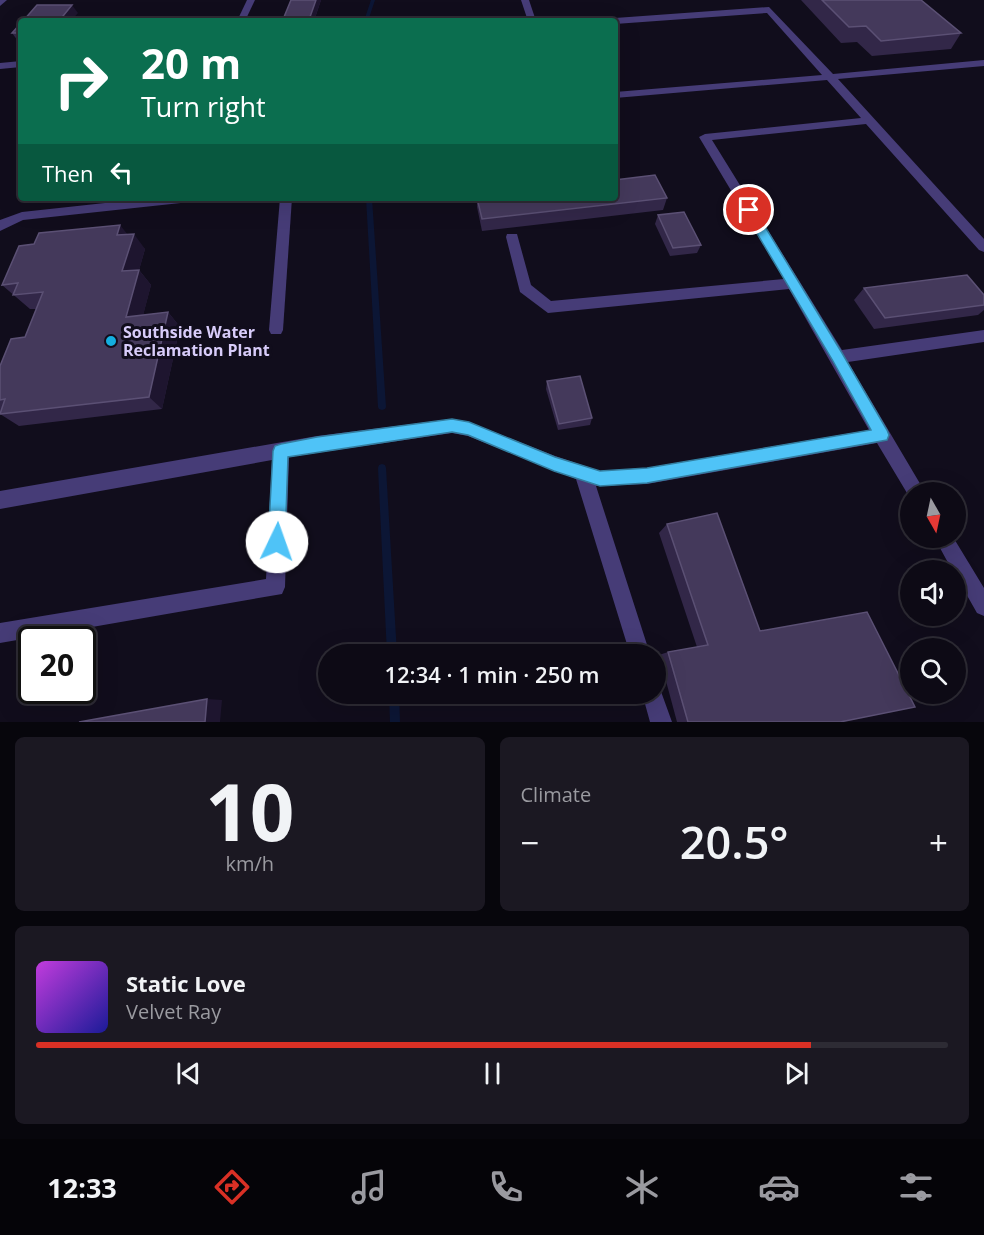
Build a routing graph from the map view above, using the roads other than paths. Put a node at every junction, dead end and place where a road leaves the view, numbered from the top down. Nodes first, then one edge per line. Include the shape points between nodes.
1 (251, 0) edge
2 (525, 0) edge
3 (242, 18) edge
4 (531, 18) edge
5 (618, 21) edge
6 (984, 63) edge
7 (18, 64) edge
8 (0, 66) edge
9 (830, 77) junction
10 (618, 94) edge
11 (869, 120) junction
12 (162, 201) edge
13 (286, 201) edge
14 (0, 226) edge
15 (512, 237) dead end
16 (984, 247) edge
17 (793, 283) junction
18 (276, 330) dead end
19 (984, 336) edge
20 (838, 357) junction
21 (881, 435) junction
22 (281, 451) junction
23 (583, 474) junction
24 (910, 482) edge
25 (0, 500) edge
26 (950, 548) edge
27 (984, 606) edge
28 (0, 633) edge
29 (637, 644) edge
30 (655, 704) edge
31 (661, 722) edge

1 - 3 street
2 - 4 street
5 - 9 street via 769,10
6 - 9 street
7 - 8 street
9 - 10 street
9 - 11 street
11 - 16 street
11 - 17 street via 705,137
12 - 14 street via 22,216
13 - 18 street
15 - 17 street via 525,288 548,307
17 - 20 street
19 - 20 street
20 - 21 street
21 - 23 street via 647,476 600,479
21 - 24 street
22 - 23 street via 452,426 469,429
22 - 25 street
22 - 28 street via 275,587
23 - 29 street
26 - 27 street
30 - 31 street

